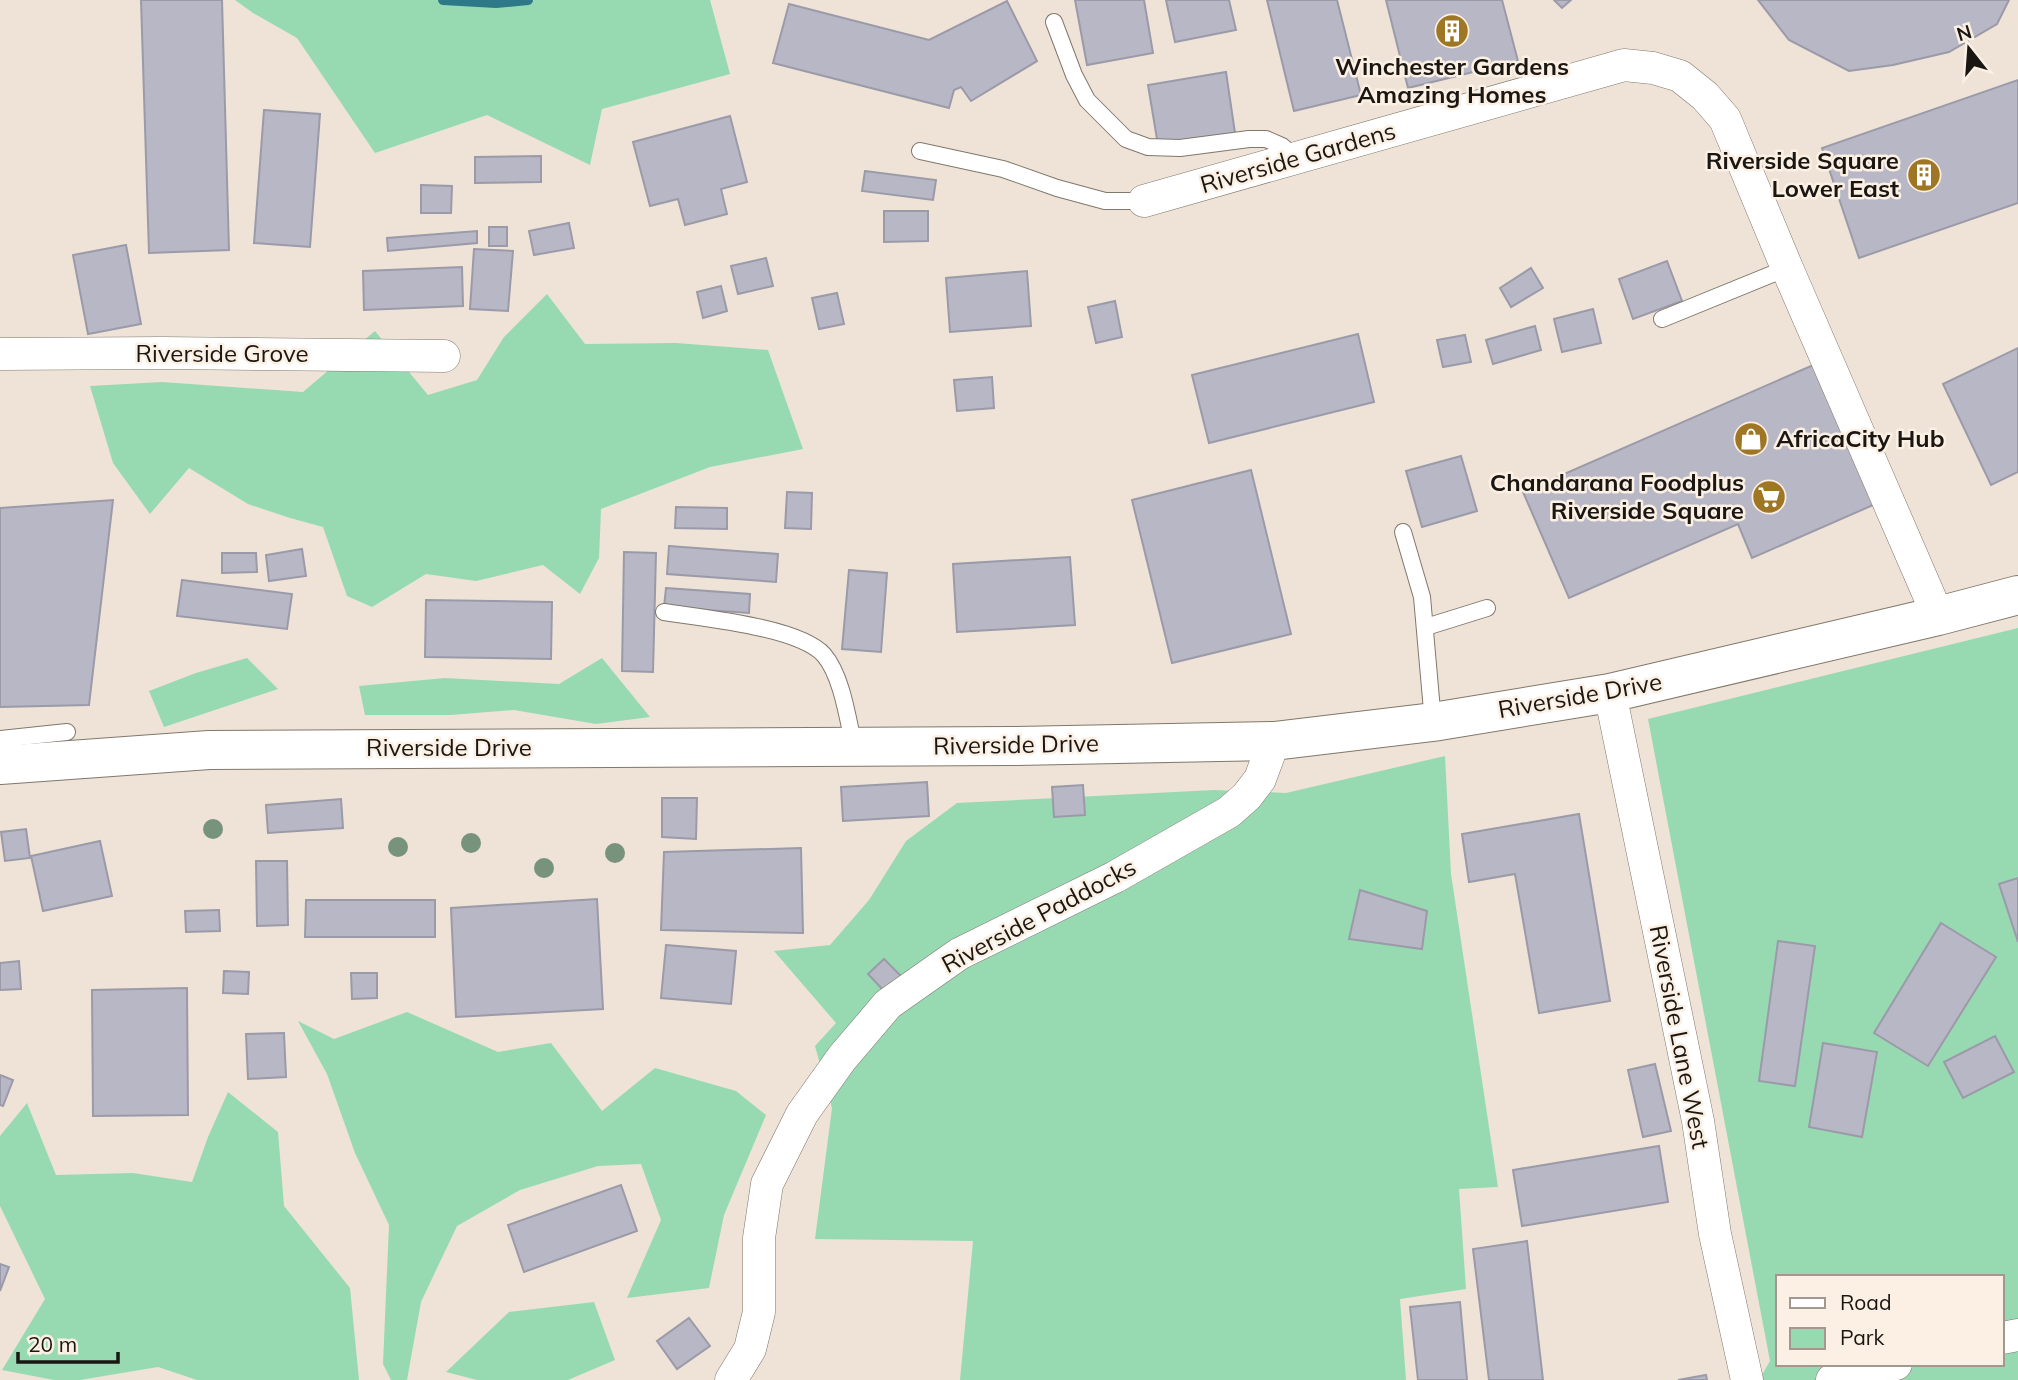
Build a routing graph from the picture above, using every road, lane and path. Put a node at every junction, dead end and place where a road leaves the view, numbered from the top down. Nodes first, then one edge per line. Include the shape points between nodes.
1 (1054, 22) dead end
2 (920, 151) dead end
3 (1296, 158) junction
4 (1144, 201) joint
5 (1787, 268) junction
6 (1661, 319) dead end
7 (0, 354) edge
8 (444, 356) dead end
9 (1403, 532) dead end
10 (2018, 595) edge
11 (1487, 608) dead end
12 (664, 612) dead end
13 (1938, 616) junction
14 (1426, 627) junction
15 (1610, 694) junction
16 (1433, 722) junction
17 (67, 732) dead end
18 (0, 739) edge
19 (1274, 741) junction
20 (854, 747) junction
21 (0, 765) edge
22 (1888, 1366) edge
23 (731, 1380) edge
24 (1747, 1380) edge
25 (1832, 1380) edge

1 - 3 lane via 1087,100 1126,139 1148,147 1180,148 1266,139
2 - 4 lane via 1003,169 1105,201
3 - 4 street, Riverside Gardens
3 - 5 street, Riverside Gardens via 1625,65 1653,68 1680,76 1725,119
5 - 6 lane
5 - 13 street, Riverside Gardens
7 - 8 street, Riverside Grove
9 - 14 lane
10 - 13 street, Riverside Drive
11 - 14 lane
12 - 20 lane via 805,641 824,655 837,678
13 - 15 street, Riverside Drive
14 - 16 lane
15 - 16 street, Riverside Drive
15 - 24 street, Riverside Lane West
16 - 19 street, Riverside Drive
17 - 18 lane
19 - 20 street, Riverside Drive
19 - 23 street, Riverside Paddocks via 1260,779 1229,812 1115,877 958,954 888,1004 842,1058 802,1114 767,1184 759,1238 759,1312 750,1349
20 - 21 street, Riverside Drive via 209,750
22 - 25 street

